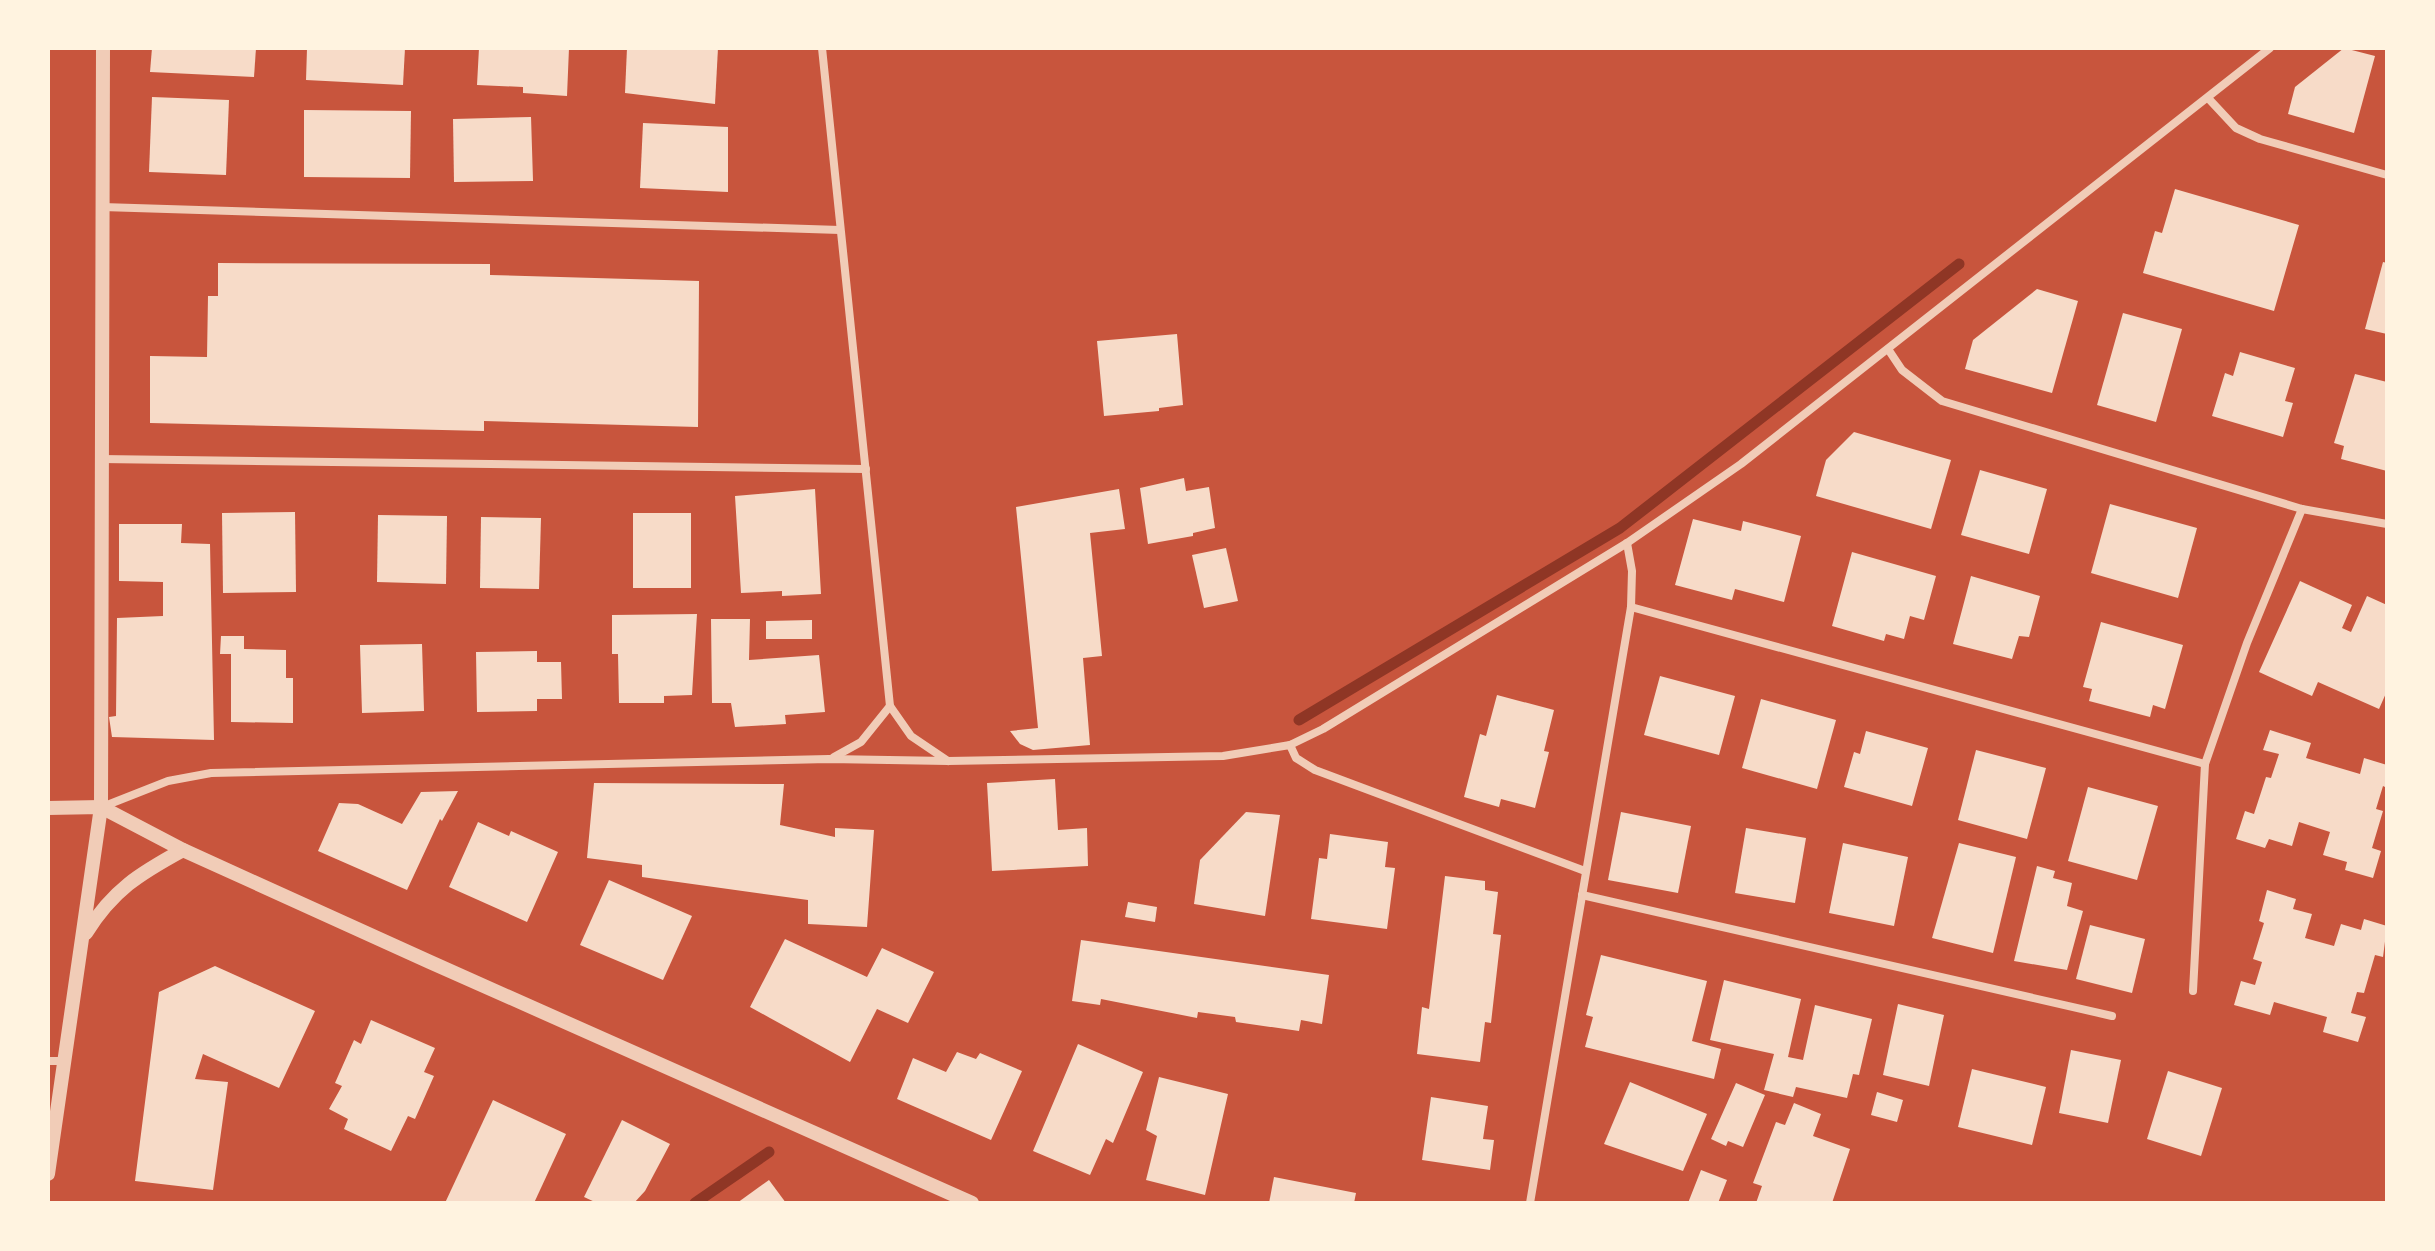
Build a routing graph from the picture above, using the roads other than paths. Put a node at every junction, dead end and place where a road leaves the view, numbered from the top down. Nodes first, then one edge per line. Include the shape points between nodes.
1 (103, 48) edge
2 (822, 48) edge
3 (2270, 48) edge
4 (2208, 98) junction
5 (2387, 175) edge
6 (102, 207) junction
7 (840, 230) junction
8 (1888, 349) junction
9 (99, 459) junction
10 (866, 469) junction
11 (2302, 509) junction
12 (2387, 524) edge
13 (1627, 543) junction
14 (1631, 607) junction
15 (890, 706) junction
16 (1290, 745) junction
17 (829, 759) junction
18 (948, 761) junction
19 (2205, 764) junction
20 (101, 807) junction
21 (48, 808) edge
22 (183, 850) junction
23 (1585, 871) junction
24 (1582, 895) junction
25 (82, 941) junction
26 (2193, 991) dead end
27 (2112, 1016) dead end
28 (48, 1061) edge
29 (65, 1061) junction
30 (48, 1174) edge
31 (972, 1203) edge
32 (1530, 1203) edge

1 - 6 street
2 - 7 street
3 - 4 street
4 - 5 street via 2236,128 2260,139
4 - 8 street
6 - 7 street
6 - 9 street
7 - 10 street
8 - 11 street via 1902,370 1942,401
8 - 13 street via 1741,464
9 - 10 street
9 - 20 street
10 - 15 street
11 - 12 street
11 - 19 street
13 - 14 street
13 - 16 street
14 - 19 street
14 - 23 street
15 - 17 street via 861,742
15 - 18 street via 911,736
16 - 18 street via 1223,756
16 - 23 street via 1296,758 1315,770
17 - 18 street
17 - 20 street via 211,773 168,781
19 - 26 street
20 - 21 street
20 - 22 street
20 - 25 street
22 - 25 street via 133,877 103,906
22 - 31 street
23 - 24 street
24 - 27 street
24 - 32 street
25 - 29 street
28 - 29 street
29 - 30 street

